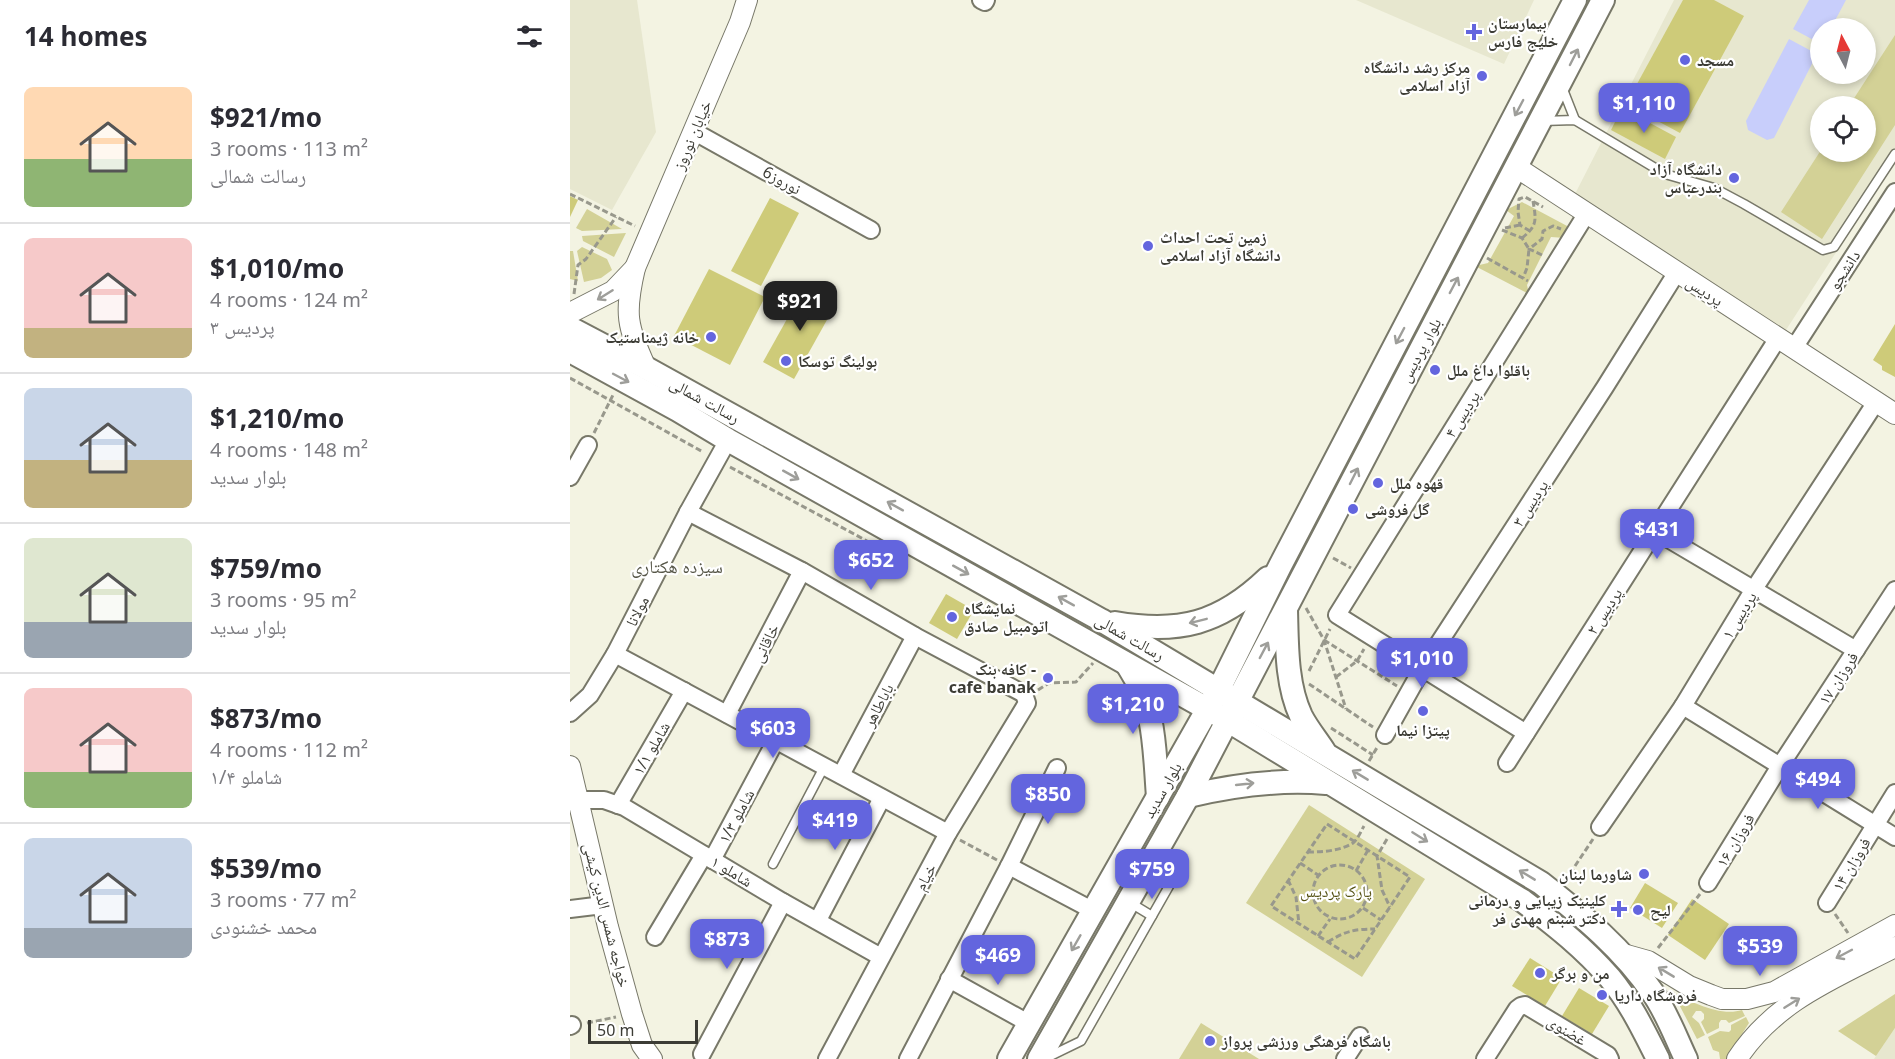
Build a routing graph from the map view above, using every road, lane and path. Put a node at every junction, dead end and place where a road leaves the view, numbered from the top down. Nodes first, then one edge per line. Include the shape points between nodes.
1 (747, 0) edge
2 (981, 0) edge
3 (986, 0) edge
4 (1575, 0) edge
5 (1603, 0) edge
6 (1560, 83) junction
7 (1575, 120) junction
8 (1540, 121) junction
9 (693, 131) junction
10 (1895, 154) edge
11 (1516, 167) junction
12 (1529, 192) dead end
13 (1895, 192) edge
14 (570, 194) edge
15 (1533, 201) junction
16 (1552, 212) dead end
17 (1587, 213) junction
18 (616, 217) junction
19 (1521, 225) junction
20 (1566, 229) junction
21 (871, 230) dead end
22 (1530, 231) junction
23 (650, 234) junction
24 (1522, 238) junction
25 (1529, 249) junction
26 (1472, 250) junction
27 (1557, 261) junction
28 (635, 268) junction
29 (1677, 272) junction
30 (1523, 278) junction
31 (1540, 288) junction
32 (570, 318) edge
33 (1786, 343) junction
34 (570, 351) edge
35 (646, 368) junction
36 (570, 378) edge
37 (621, 378) junction
38 (610, 400) junction
39 (1876, 402) junction
40 (1895, 414) edge
41 (728, 440) junction
42 (588, 445) joint
43 (717, 460) junction
44 (570, 477) edge
45 (688, 512) junction
46 (1655, 531) junction
47 (1295, 537) junction
48 (874, 544) dead end
49 (1317, 550) junction
50 (1280, 566) junction
51 (802, 571) junction
52 (1362, 574) junction
53 (1754, 589) junction
54 (1895, 590) edge
55 (1294, 606) junction
56 (1337, 615) junction
57 (1101, 620) junction
58 (915, 636) junction
59 (1371, 637) junction
60 (1324, 640) junction
61 (1103, 650) junction
62 (1856, 650) junction
63 (615, 654) junction
64 (1357, 661) junction
65 (1127, 664) junction
66 (1175, 664) junction
67 (1422, 669) junction
68 (1309, 671) dead end
69 (1336, 677) junction
70 (1163, 684) junction
71 (684, 691) junction
72 (1309, 692) dead end
73 (1408, 693) junction
74 (1027, 698) junction
75 (1223, 705) junction
76 (1683, 706) junction
77 (1346, 709) junction
78 (570, 712) edge
79 (728, 714) junction
80 (1325, 724) dead end
81 (1526, 733) junction
82 (1385, 735) junction
83 (776, 740) junction
84 (1287, 744) junction
85 (1326, 755) junction
86 (1373, 755) junction
87 (1180, 758) junction
88 (1507, 764) dead end
89 (570, 766) edge
90 (1780, 766) junction
91 (824, 767) junction
92 (1057, 768) dead end
93 (1201, 770) junction
94 (841, 775) junction
95 (1360, 775) junction
96 (1331, 783) junction
97 (1895, 792) edge
98 (1188, 796) junction
99 (1158, 797) junction
100 (882, 798) junction
101 (578, 800) junction
102 (618, 805) junction
103 (1374, 810) junction
104 (1396, 823) junction
105 (1874, 825) junction
106 (1600, 827) joint
107 (948, 833) junction
108 (1895, 837) edge
109 (1355, 842) junction
110 (1368, 850) junction
111 (1308, 852) junction
112 (1377, 856) junction
113 (708, 857) junction
114 (1300, 863) junction
115 (773, 864) dead end
116 (1009, 866) junction
117 (1356, 871) junction
118 (1318, 875) junction
119 (1173, 879) dead end
120 (1288, 880) junction
121 (1708, 883) joint
122 (1556, 895) junction
123 (783, 902) junction
124 (1128, 902) junction
125 (1827, 903) joint
126 (603, 904) junction
127 (1363, 908) junction
128 (1390, 908) junction
129 (570, 909) edge
130 (1094, 911) junction
131 (1152, 916) junction
132 (1330, 919) junction
133 (1381, 920) junction
134 (818, 921) junction
135 (1299, 924) junction
136 (1895, 925) edge
137 (1375, 929) junction
138 (1318, 936) junction
139 (655, 937) dead end
140 (1328, 942) junction
141 (1858, 946) junction
142 (1895, 947) edge
143 (1623, 954) junction
144 (881, 957) junction
145 (1648, 961) junction
146 (949, 979) junction
147 (1756, 998) junction
148 (632, 1014) junction
149 (1770, 1019) junction
150 (1030, 1024) junction
151 (571, 1026) edge
152 (1360, 1036) dead end
153 (702, 1054) dead end
154 (652, 1059) edge
155 (827, 1059) edge
156 (908, 1059) edge
157 (1009, 1059) edge
158 (1041, 1059) edge
159 (1345, 1059) edge
160 (1485, 1059) edge
161 (1610, 1059) edge
162 (1658, 1059) edge
163 (1686, 1059) edge
164 (1737, 1059) edge

1 - 9 street, خیابان نوروز
2 - 3 street
4 -> 47 main road, بلوار پردیس
6 -> 5 main road, بلوار پردیس
6 - 7 lane
6 - 8 main road, بلوار پردیس
7 - 8 lane
7 - 10 lane via 1665,174 1714,188 1822,250 1834,247
8 - 11 main road, بلوار پردیس
9 - 21 street, نوروز6
9 - 23 street, خیابان نوروز
11 - 17 street, پردیس
11 - 26 main road, بلوار پردیس
12 - 15 path
13 - 33 street, دانشجو
14 - 18 path
15 - 16 path
15 - 19 path via 1519,199
15 - 22 path via 1536,221
17 - 20 street, پردیس ۴
17 - 29 street, پردیس
18 - 23 path
18 - 32 path via 578,265
19 - 22 path
19 - 24 path via 1499,229
20 - 25 path via 1552,226
20 - 27 street, پردیس ۴
22 - 24 path
23 - 28 street, خیابان نوروز
24 - 25 path
25 - 27 path
25 - 30 path
26 - 30 path
49 -> 26 main road, بلوار پردیس
27 - 31 street, پردیس ۴
28 -> 32 street, خیابان نوروز via 612,291
28 - 35 street, خیابان نوروز via 628,295 628,323
29 - 33 street, پردیس
29 - 67 street, پردیس ۳
30 - 31 path
31 - 52 street, پردیس ۴
32 - 35 main road, رسالت شمالی
33 - 39 street, پردیس
33 - 46 street, پردیس ۲
34 - 37 main road, رسالت شمالی
57 -> 35 main road, رسالت شمالی
36 - 38 path
37 - 38 path
37 -> 41 main road, رسالت شمالی
38 - 42 path
38 - 43 path
39 - 40 street, پردیس
39 - 53 street, پردیس ۱
41 - 43 street, مولانا
41 -> 61 main road, رسالت شمالی
42 - 44 street
43 - 45 street, مولانا
43 - 48 path
45 - 51 street
45 - 63 street, مولانا
46 - 53 street
46 - 81 street, پردیس ۲
47 - 49 main road
47 - 50 main road, بلوار پردیس
49 - 52 path
49 - 55 main road, بلوار پردیس
50 -> 57 main road via 1252,593 1213,618 1178,627 1145,628
50 - 75 main road, بلوار پردیس
51 - 58 street
51 - 79 street, خاقانی
52 - 56 street, پردیس ۴
53 - 62 street
53 - 76 street, پردیس ۱
54 - 62 street, فروزان ۱۷
55 - 60 path
75 -> 55 main road, بلوار پردیس
55 - 85 main road via 1287,650 1292,685 1301,715
56 - 59 street
56 - 60 path
57 - 66 main road, رسالت شمالی
58 - 74 street
58 - 94 street, باباطاهر
59 - 64 path
59 - 67 street
60 - 64 path
60 - 68 path
60 - 69 path
61 - 65 main road, رسالت شمالی
61 - 74 path via 1076,682 1049,683
62 - 90 street, فروزان ۱۷
63 - 71 street
63 - 78 street, مولانا via 590,695
64 - 69 path
64 - 73 path
65 - 70 main road, رسالت شمالی
65 - 99 main road via 1147,702
66 - 70 main road
66 - 75 main road, رسالت شمالی
67 - 73 street, پردیس ۳
67 - 81 street
69 - 77 path
70 - 75 main road, رسالت شمالی
71 - 79 street
71 - 102 street, شاملو ۱/۱
72 - 77 path via 1304,681
73 - 82 street, پردیس ۳
74 - 107 street, خیام
75 - 84 main road, رسالت شمالی
75 - 87 main road, بلوار سدید
75 - 93 main road, بلوار سدید
76 - 90 street
76 - 106 street, پردیس ۱
77 - 82 path
79 - 83 street
80 - 86 path
81 - 88 street, پردیس ۲
82 - 86 path
83 - 91 street
83 - 113 street, شاملو ۱/۳
84 - 85 main road, رسالت شمالی
84 - 96 main road, رسالت شمالی
95 -> 85 main road, رسالت شمالی
86 - 95 path
87 - 93 main road
87 - 99 main road, بلوار سدید
89 - 101 street, خواجه شمس الدين كيشی
90 - 105 street
90 - 121 street, فروزان ۱۶
91 - 94 street
91 - 115 lane
92 - 116 street
93 - 98 main road, بلوار سدید
94 - 100 street
122 -> 95 main road, رسالت شمالی
98 -> 96 main road via 1250,784
96 - 103 main road, رسالت شمالی
97 - 105 street, فروزان ۱۴
98 - 124 main road, بلوار سدید
99 - 130 main road, بلوار سدید
100 - 107 street
100 - 134 street
101 - 102 street, شاملو ۱ via 604,800
101 - 126 street, خواجه شمس الدين كيشی
102 - 113 street, شاملو ۱
103 - 104 main road, رسالت شمالی
103 - 109 path
104 - 112 path
104 -> 162 main road, رسالت شمالی via 1523,901 1562,930 1611,980
105 - 108 street
105 - 125 street, فروزان ۱۴
106 - 122 path
107 - 116 path
107 - 144 street, خیام
109 - 110 path
109 - 111 path via 1340,849
109 - 111 path via 1327,824
110 - 112 path
110 - 117 path
111 - 114 path
112 - 128 path via 1382,890
112 - 128 path via 1410,877
113 - 123 street, شاملو ۱
113 - 139 street, شاملو ۱/۳
114 - 118 path
114 - 120 path
116 - 130 street
116 - 146 street
117 - 118 path via 1350,866 1332,865
117 - 127 path via 1364,877 1368,894
118 - 132 path via 1311,891 1316,908
119 - 131 lane
120 - 135 path via 1296,897
120 - 135 path via 1271,906
121 - 145 path
122 - 143 main road, رسالت شمالی
123 - 134 street, شاملو ۱
123 - 153 street
124 - 131 lane
124 - 158 main road, بلوار سدید
125 - 141 path
126 - 129 street
126 - 148 street, خواجه شمس الدين كيشی
127 - 132 path via 1347,920
127 - 133 path
128 - 133 path
130 -> 150 main road, بلوار سدید
131 - 158 lane via 1081,1041
132 - 138 path
133 - 137 path
134 - 144 street, شاملو ۱
135 - 138 path
136 - 141 street
137 - 140 path via 1348,931
137 - 140 path via 1354,960
138 - 140 path
141 -> 147 street
149 -> 142 street via 1788,1005
143 - 145 street
143 - 163 main road, رسالت شمالی via 1654,995
144 - 155 street, خیام
147 -> 145 street via 1722,999 1689,986
146 - 150 street
146 - 156 street
147 - 149 street via 1754,1009 1758,1017
148 - 151 path
148 - 154 street, خواجه شمس الدين كيشی via 642,1045
149 - 164 street
150 - 157 main road, بلوار سدید
152 - 159 street
160 - 161 street, غضنوی via 1525,1005

